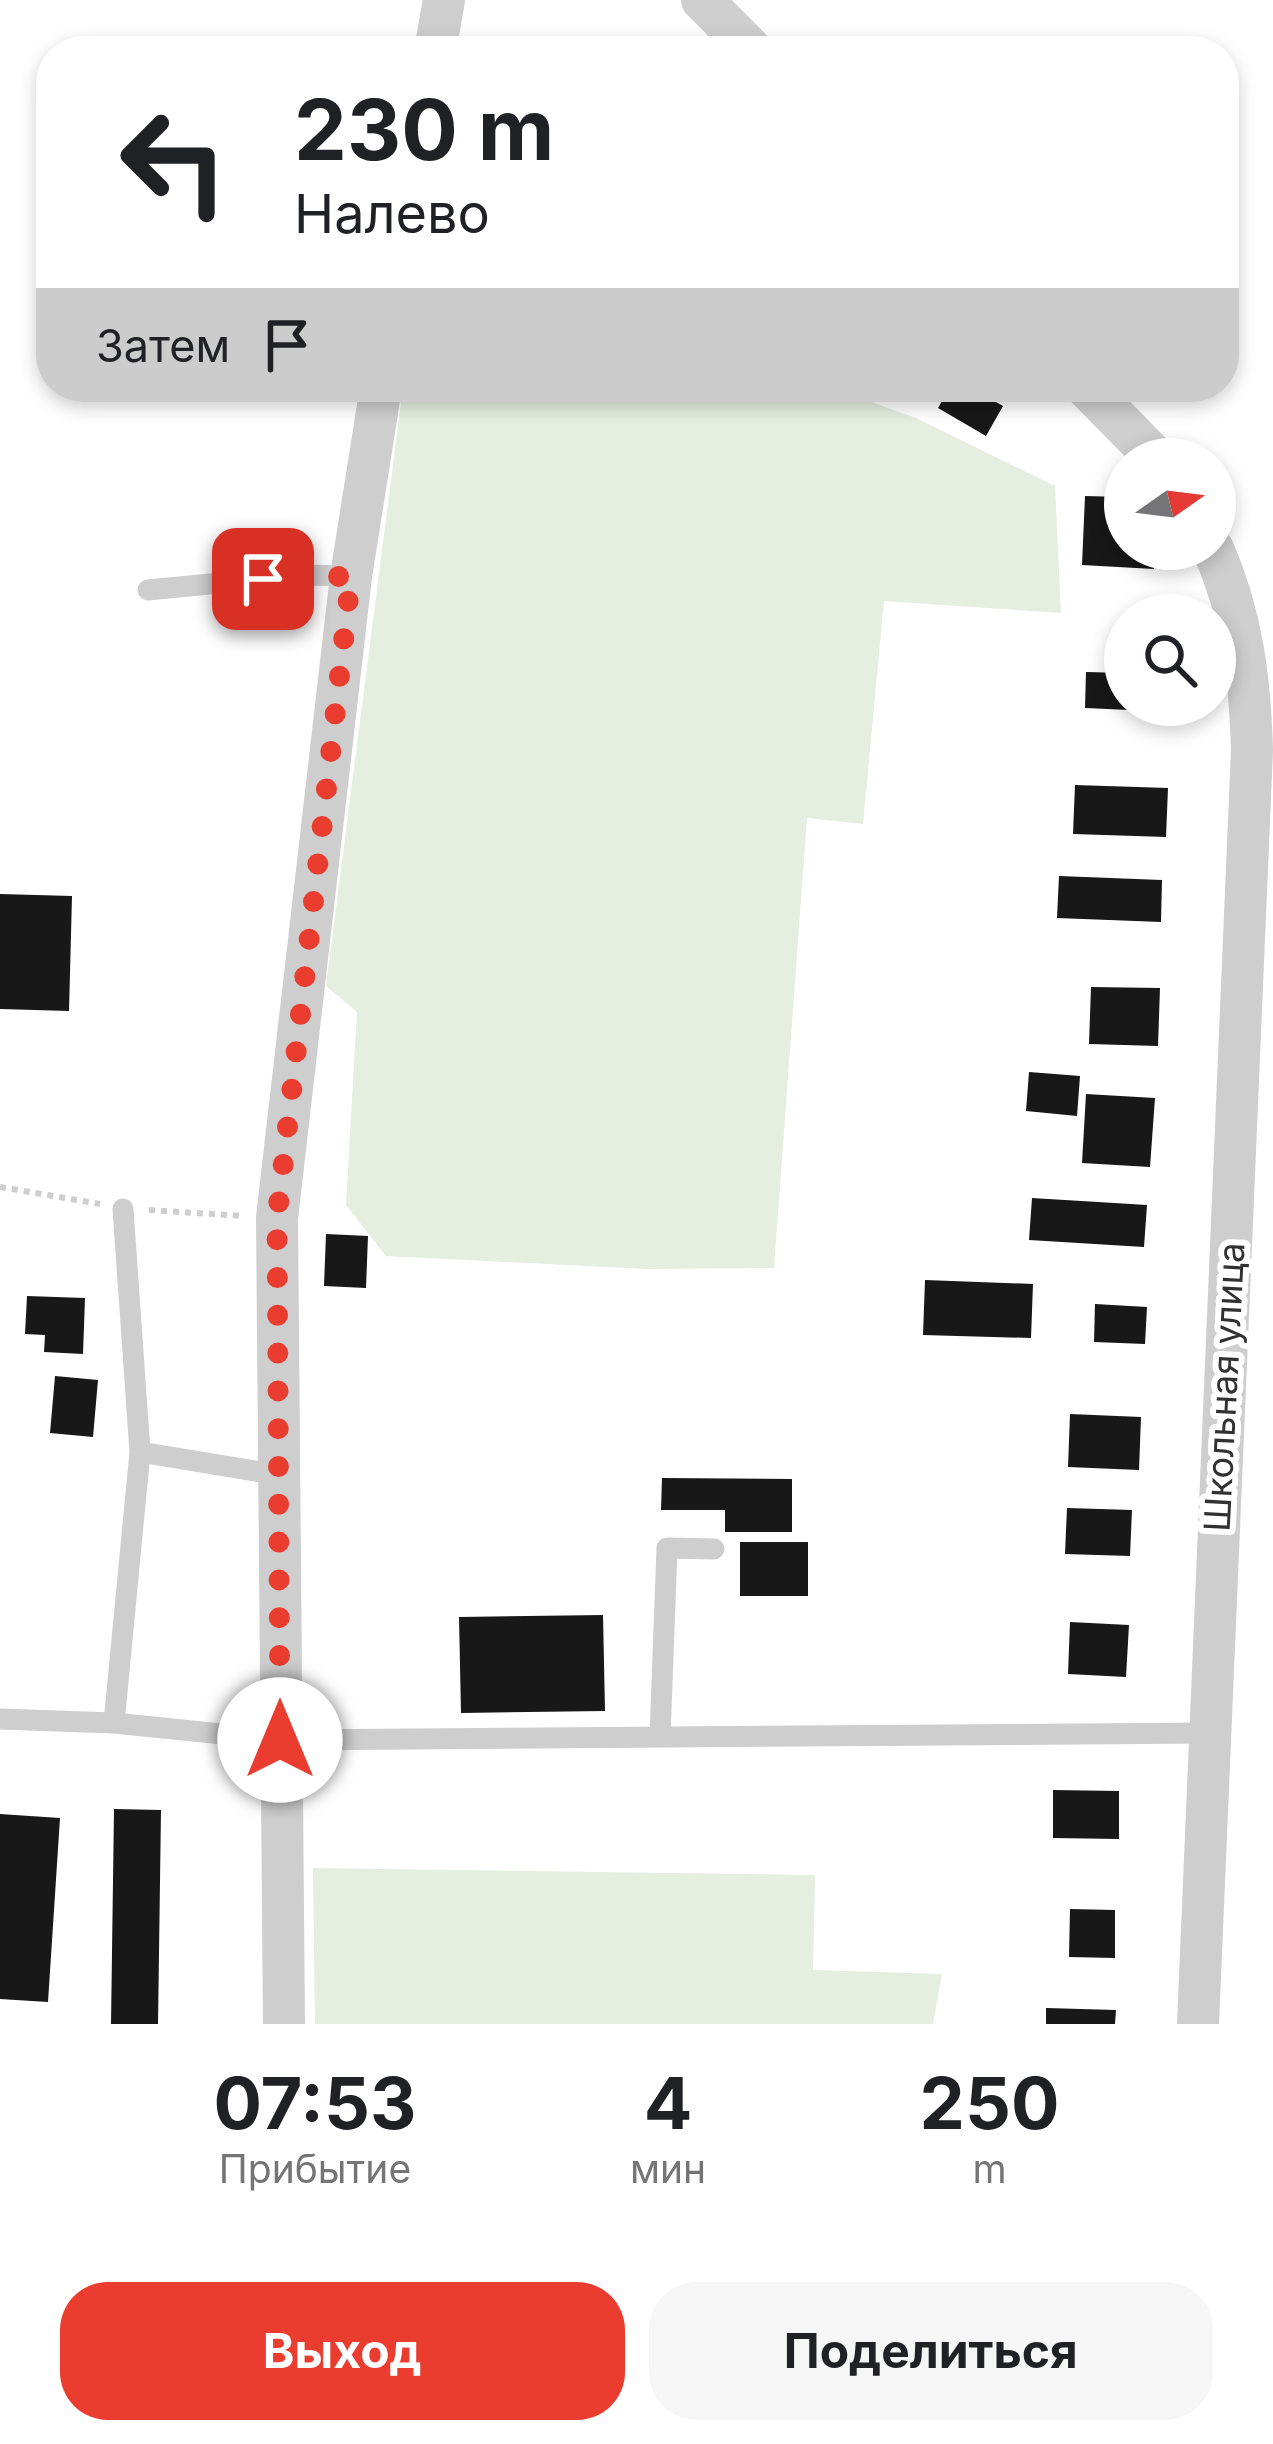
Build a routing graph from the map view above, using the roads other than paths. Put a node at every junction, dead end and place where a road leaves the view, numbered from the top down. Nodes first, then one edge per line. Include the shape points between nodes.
1 (444, 0) edge
2 (702, 0) edge
3 (438, 36) edge
4 (738, 36) edge
5 (379, 402) edge
6 (1101, 402) edge
7 (1136, 438) edge
8 (1220, 570) edge
9 (351, 576) junction
10 (148, 590) dead end
11 (1262, 749) edge
12 (123, 1208) dead end
13 (140, 1452) junction
14 (278, 1474) junction
15 (714, 1549) dead end
16 (0, 1719) edge
17 (114, 1724) junction
18 (1208, 1733) junction
19 (660, 1737) junction
20 (280, 1740) junction
21 (284, 2024) edge
22 (1198, 2024) edge

1 - 3 street
2 - 4 street
5 - 9 street
6 - 7 street
8 - 11 street, Школьная улица via 1240,625
9 - 10 lane
9 - 14 street via 277,1218
11 - 18 street, Школьная улица
12 - 13 lane
13 - 14 lane
13 - 17 lane
14 - 20 street
15 - 19 lane via 667,1547
16 - 17 lane
17 - 20 lane
18 - 19 lane
18 - 22 street, Школьная улица
19 - 20 lane
20 - 21 street

